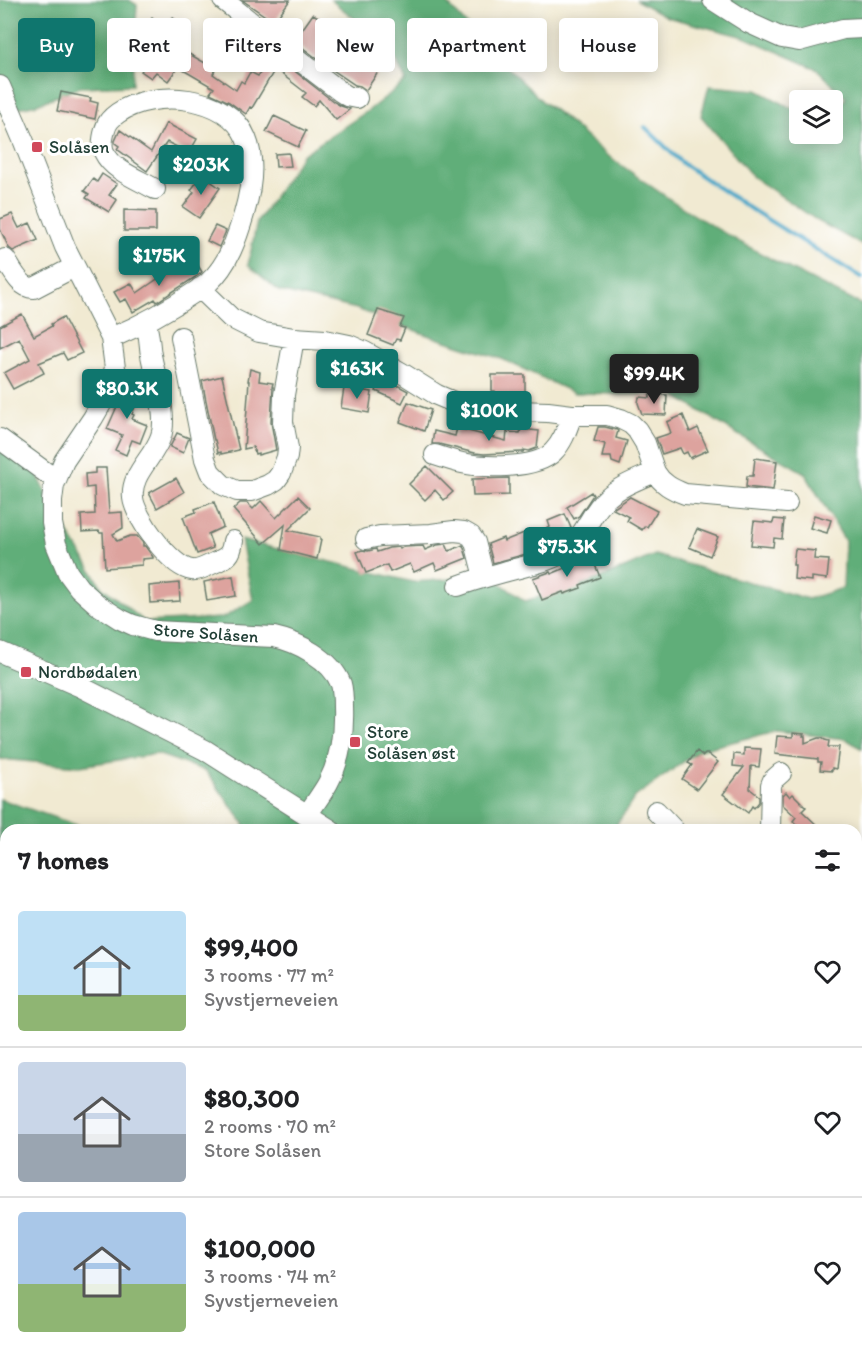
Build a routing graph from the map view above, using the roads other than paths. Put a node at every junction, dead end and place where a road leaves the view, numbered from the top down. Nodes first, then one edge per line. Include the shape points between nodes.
1 (223, 0) edge
2 (713, 0) edge
3 (862, 28) edge
4 (0, 86) edge
5 (357, 98) dead end
6 (155, 189) dead end
7 (5, 259) dead end
8 (75, 267) junction
9 (200, 288) junction
10 (145, 323) junction
11 (181, 337) dead end
12 (111, 338) junction
13 (294, 338) junction
14 (572, 415) junction
15 (0, 439) edge
16 (435, 455) dead end
17 (655, 472) junction
18 (57, 479) junction
19 (787, 503) dead end
20 (366, 539) dead end
21 (233, 541) dead end
22 (484, 577) junction
23 (458, 586) dead end
24 (0, 652) edge
25 (781, 773) dead end
26 (656, 811) dead end
27 (308, 814) junction
28 (322, 824) edge
29 (668, 824) edge
30 (770, 824) edge

1 - 5 street via 347,96
2 - 3 street via 782,38 799,41
4 - 8 street, Store Solåsen
6 - 9 street via 120,169 103,150 107,124 126,107 158,98 192,100 222,112 246,136 252,169 238,237 225,263
7 - 8 street via 29,288
8 - 12 street, Store Solåsen
9 - 10 street
9 - 13 street via 231,318 259,332
10 - 12 street
10 - 21 street via 162,410 162,433 134,481 135,507 144,526 183,567 202,569 229,556
11 - 13 street via 210,472 223,485 252,492 276,480 287,457 284,396
12 - 18 street, Store Solåsen via 115,368 108,392 64,461
13 - 14 street via 349,345 456,403 487,410
14 - 16 street via 565,436 554,451 537,462 475,465
14 - 17 street via 607,415 631,424 645,443
15 - 18 street
17 - 19 street via 672,489 685,494
17 - 22 street via 606,499 567,550 537,563
18 - 27 street, Store Solåsen via 52,501 56,544 68,573 98,605 133,625 155,631 288,640 317,655 338,678 344,723 340,752 328,783
20 - 22 street via 464,532 475,542
22 - 23 street
24 - 27 street via 179,736
25 - 30 street via 771,785
26 - 29 street
27 - 28 street

